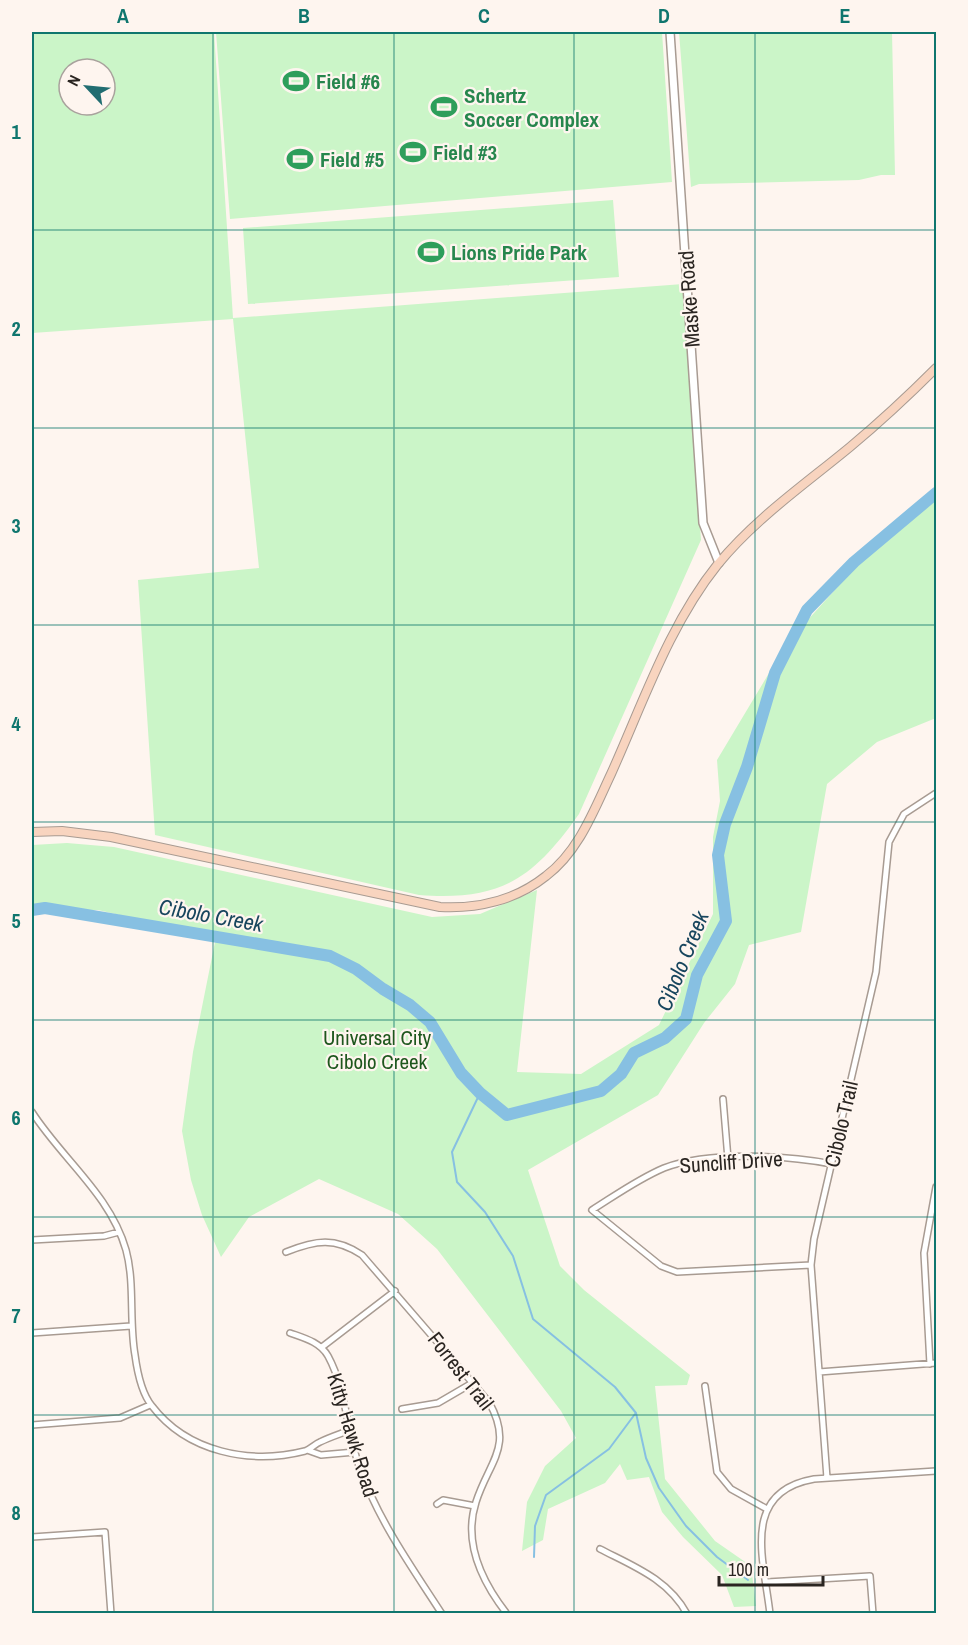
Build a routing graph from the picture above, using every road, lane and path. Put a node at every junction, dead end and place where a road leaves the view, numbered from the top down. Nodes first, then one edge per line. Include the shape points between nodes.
1 (670, 32) edge
2 (936, 368) edge
3 (719, 563) junction
4 (936, 793) edge
5 (32, 832) edge
6 (723, 1099) dead end
7 (32, 1112) edge
8 (728, 1159) junction
9 (832, 1164) junction
10 (936, 1187) edge
11 (119, 1233) junction
12 (32, 1240) edge
13 (286, 1252) dead end
14 (811, 1265) junction
15 (395, 1291) junction
16 (131, 1326) junction
17 (32, 1333) edge
18 (290, 1333) dead end
19 (322, 1347) junction
20 (933, 1363) edge
21 (819, 1372) junction
22 (474, 1382) junction
23 (705, 1386) dead end
24 (150, 1405) junction
25 (402, 1409) dead end
26 (32, 1425) edge
27 (350, 1430) junction
28 (308, 1450) junction
29 (355, 1452) junction
30 (936, 1471) edge
31 (827, 1478) junction
32 (437, 1504) dead end
33 (475, 1506) junction
34 (767, 1509) junction
35 (32, 1537) edge
36 (600, 1549) dead end
37 (767, 1582) junction
38 (111, 1614) edge
39 (442, 1614) edge
40 (507, 1614) edge
41 (687, 1614) edge
42 (770, 1614) edge
43 (873, 1614) edge

1 - 3 street, Maske Road via 703,523
2 - 3 main road via 849,448 768,512
3 - 5 main road via 694,596 673,634 577,843 546,877 511,896 473,907 440,907 111,837
4 - 9 street, Cibolo Trail via 904,814 889,842 876,972
6 - 8 street
7 - 11 street via 44,1132 97,1193
8 - 9 street, Suncliff Drive via 787,1157
8 - 14 street, Suncliff Drive via 698,1160 665,1168 592,1210 661,1266 677,1272
9 - 14 street, Cibolo Trail
10 - 20 street via 924,1253
11 - 12 street
11 - 16 street via 126,1251
13 - 15 street, Forrest Trail via 300,1246 337,1242 362,1256
14 - 21 street, Cibolo Trail
15 - 19 street
15 - 22 street, Forrest Trail
16 - 17 street
16 - 24 street via 135,1357
18 - 19 street, Kitty Hawk Road
19 - 27 street, Kitty Hawk Road via 334,1370
20 - 21 street
21 - 31 street, Cibolo Trail
22 - 25 street via 438,1403
22 - 33 street, Forrest Trail via 496,1413 501,1439 497,1459
23 - 34 street via 717,1472 731,1489
24 - 26 street via 120,1418
24 - 28 street via 182,1434 218,1451 243,1456
27 - 28 street
27 - 29 street, Kitty Hawk Road
28 - 29 street via 321,1455
29 - 39 street, Kitty Hawk Road via 381,1519
30 - 31 street
31 - 34 street via 791,1486
32 - 33 street via 443,1500
33 - 40 street, Forrest Trail via 473,1545 480,1571
34 - 37 street via 760,1527
35 - 38 street via 105,1532
36 - 41 street via 663,1584
37 - 42 street
37 - 43 street via 870,1576

